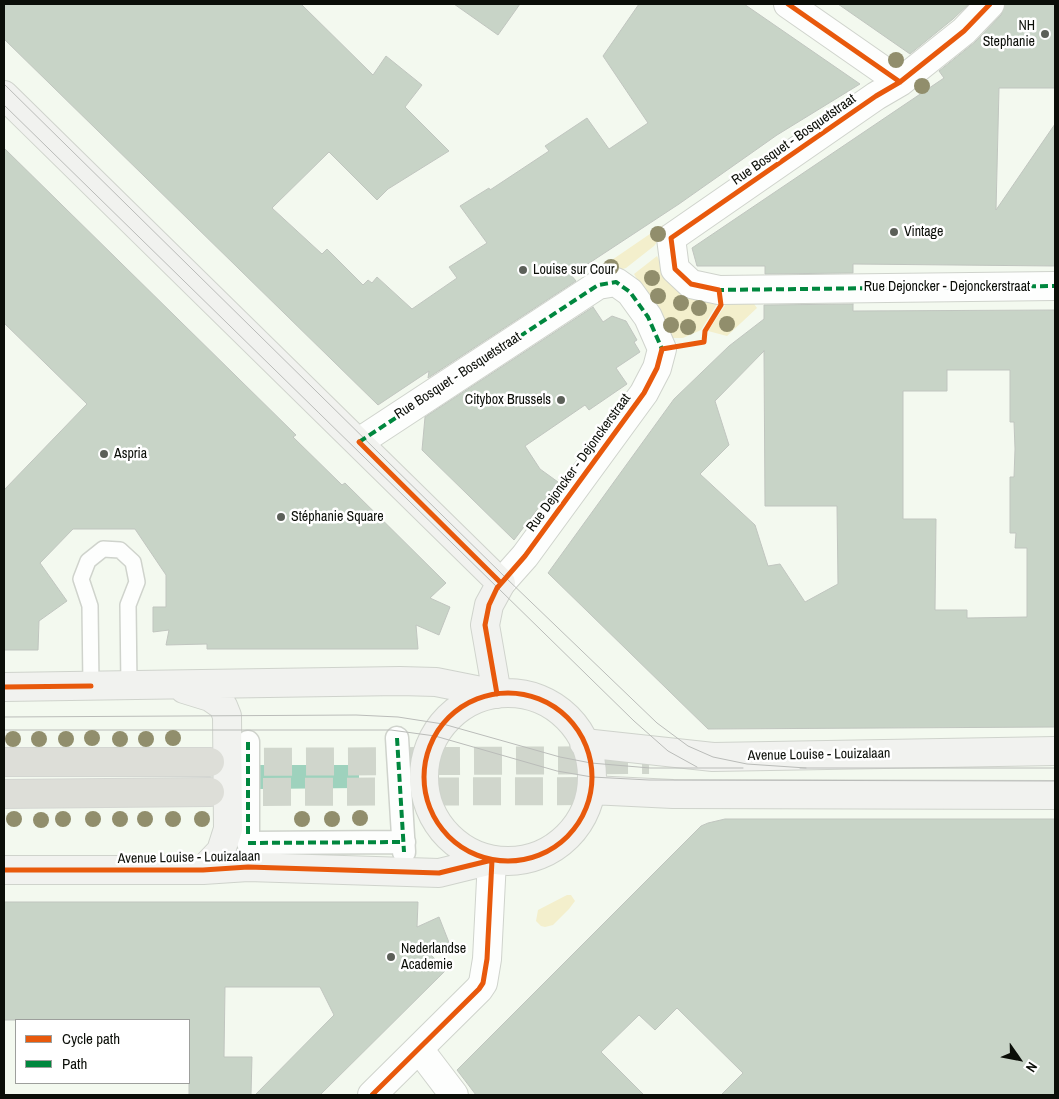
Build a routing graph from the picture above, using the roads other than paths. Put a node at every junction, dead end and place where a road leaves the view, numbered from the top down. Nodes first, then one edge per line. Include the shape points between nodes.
1 (788, 4) edge
2 (990, 4) edge
3 (900, 82) junction
4 (4, 95) edge
5 (1055, 286) edge
6 (719, 290) joint
7 (662, 350) joint
8 (359, 442) junction
9 (501, 583) junction
10 (91, 686) junction
11 (129, 686) junction
12 (173, 686) junction
13 (4, 687) edge
14 (498, 694) junction
15 (250, 740) dead end
16 (395, 741) dead end
17 (584, 743) junction
18 (1055, 751) edge
19 (4, 762) edge
20 (210, 762) tunnel mouth
21 (591, 790) junction
22 (210, 792) tunnel mouth
23 (4, 794) edge
24 (1055, 795) edge
25 (492, 860) junction
26 (4, 870) edge
27 (204, 870) junction
28 (419, 1049) junction
29 (372, 1095) edge
30 (454, 1095) edge

1 - 3 street
2 - 3 street, Rue Bosquet - Bosquetstraat via 964,31
3 - 6 street, Rue Bosquet - Bosquetstraat via 671,238 675,269 690,284
4 - 8 main road
5 - 6 street, Rue Dejoncker - Dejonckerstraat
7 - 8 street, Rue Bosquet - Bosquetstraat via 648,317 630,292 616,282 598,285
7 - 9 street, Rue Dejoncker - Dejonckerstraat via 644,393 525,556
8 - 9 main road
9 - 14 main road via 489,604 485,625
10 - 11 main road
10 - 11 lane via 90,606 81,579 88,561 103,549 120,550 133,562 137,582 128,605
10 - 13 main road
11 - 12 main road
12 - 14 main road via 248,682 427,682
12 - 27 main road via 210,697 223,706 227,716 228,829 221,851
14 - 17 main road via 520,694 547,703 569,720
14 - 25 main road via 471,702 443,724 426,757 424,780 428,803 442,829 470,853
15 - 16 street via 248,842 404,847
17 - 18 main road, Avenue Louise - Louizalaan via 713,757
17 - 21 main road via 591,762
19 - 20 highway
21 - 24 main road via 674,794
21 - 25 main road via 582,816 566,838 550,850 532,858
22 - 23 highway
25 - 27 main road, Avenue Louise - Louizalaan via 439,873 248,867
25 - 28 street via 483,982
26 - 27 main road, Avenue Louise - Louizalaan
28 - 29 street
28 - 30 street

